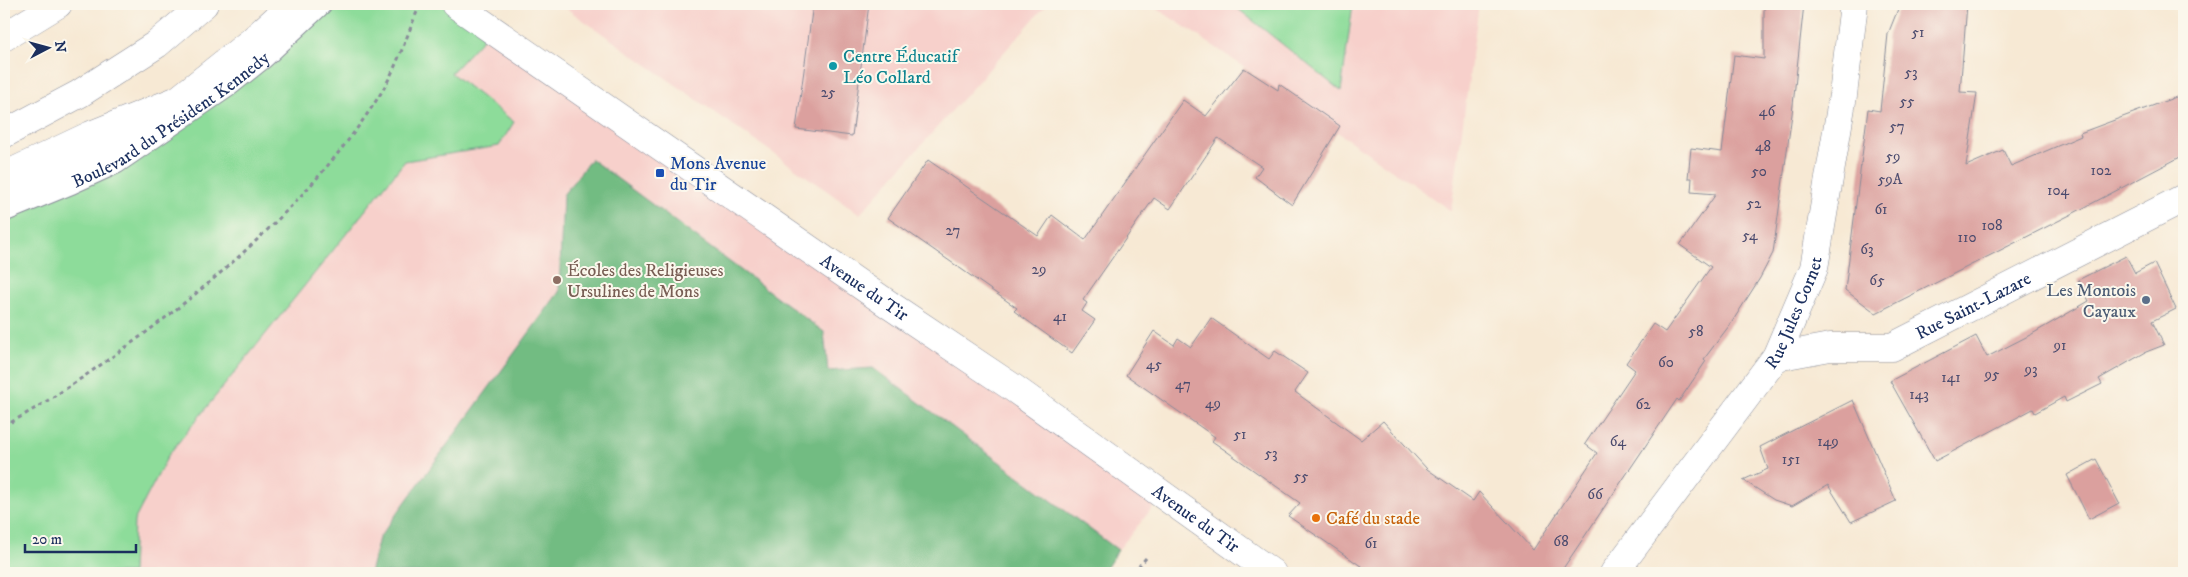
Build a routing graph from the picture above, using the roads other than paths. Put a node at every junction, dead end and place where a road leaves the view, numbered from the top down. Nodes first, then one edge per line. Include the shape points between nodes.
1 (58, 4) edge
2 (204, 4) edge
3 (292, 4) edge
4 (321, 4) edge
5 (455, 4) edge
6 (1854, 4) edge
7 (4, 38) edge
8 (178, 100) junction
9 (4, 134) edge
10 (4, 176) edge
11 (4, 191) edge
12 (2184, 198) edge
13 (4, 211) edge
14 (1776, 357) junction
15 (1272, 573) edge
16 (1614, 573) edge

1 - 7 main road
2 - 9 main road via 157,44 79,94
3 - 8 main road via 252,41
4 - 13 lane, Boulevard du Président Kennedy via 228,86 116,163
5 - 15 main road, Avenue du Tir via 1012,388
6 - 14 main road, Rue Jules Cornet via 1843,95 1814,268
8 - 10 main road
8 - 11 main road, Boulevard du Président Kennedy via 65,169
12 - 14 main road, Rue Saint-Lazare via 1892,347 1830,347
14 - 16 main road, Rue Jules Cornet

